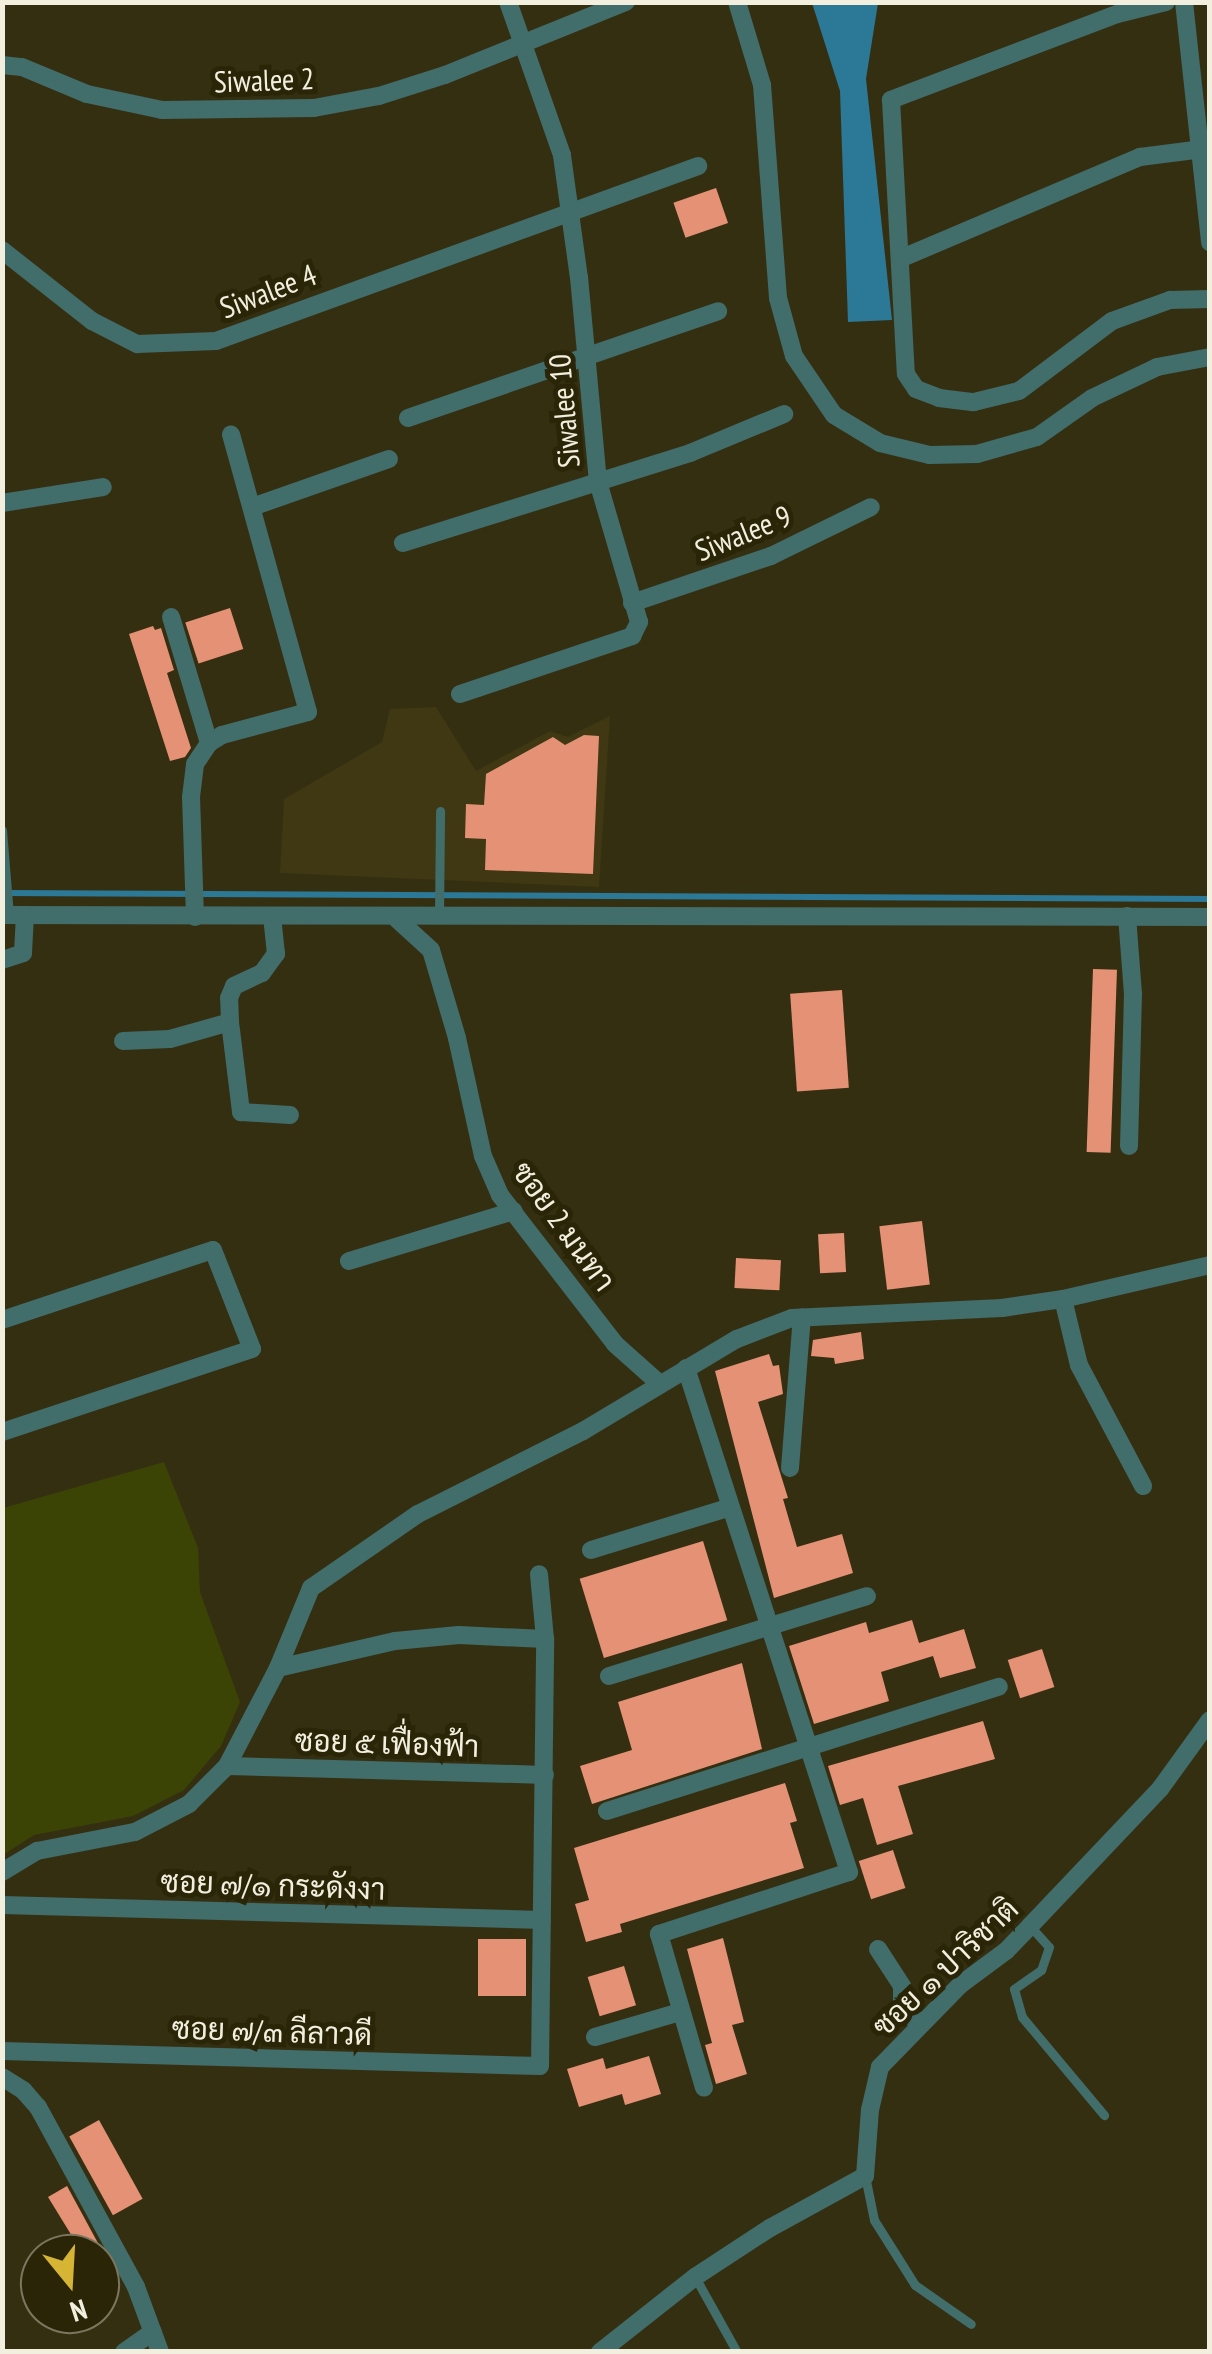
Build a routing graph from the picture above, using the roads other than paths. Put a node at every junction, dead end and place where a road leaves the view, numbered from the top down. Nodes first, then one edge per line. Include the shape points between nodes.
1 (508, 2) edge
2 (626, 2) edge
3 (736, 2) edge
4 (1166, 2) edge
5 (1184, 2) edge
6 (526, 44) junction
7 (2, 65) edge
8 (1205, 148) edge
9 (698, 166) dead end
10 (572, 213) junction
11 (1210, 243) edge
12 (2, 250) edge
13 (902, 258) junction
14 (1210, 300) edge
15 (718, 311) dead end
16 (1210, 357) edge
17 (588, 358) junction
18 (784, 414) dead end
19 (408, 418) dead end
20 (232, 435) dead end
21 (388, 460) dead end
22 (598, 482) junction
23 (103, 487) dead end
24 (2, 503) edge
25 (871, 507) dead end
26 (252, 508) junction
27 (403, 543) dead end
28 (632, 603) junction
29 (171, 617) dead end
30 (460, 694) dead end
31 (209, 743) junction
32 (440, 811) dead end
33 (2, 830) edge
34 (195, 901) junction
35 (439, 912) junction
36 (12, 915) edge
37 (1127, 916) junction
38 (272, 917) junction
39 (1210, 917) edge
40 (396, 918) junction
41 (2, 960) edge
42 (230, 1022) junction
43 (123, 1041) dead end
44 (290, 1115) dead end
45 (1130, 1146) dead end
46 (514, 1211) junction
47 (349, 1261) dead end
48 (1210, 1265) edge
49 (1063, 1299) junction
50 (802, 1316) junction
51 (2, 1320) edge
52 (686, 1368) junction
53 (659, 1383) junction
54 (2, 1432) edge
55 (790, 1468) dead end
56 (1144, 1486) dead end
57 (731, 1507) junction
58 (590, 1550) dead end
59 (539, 1574) dead end
60 (866, 1596) dead end
61 (770, 1628) junction
62 (546, 1639) junction
63 (278, 1668) junction
64 (609, 1676) dead end
65 (999, 1688) dead end
66 (1210, 1720) edge
67 (809, 1748) junction
68 (227, 1766) junction
69 (545, 1776) junction
70 (608, 1811) dead end
71 (2, 1872) edge
72 (2, 1906) edge
73 (542, 1920) junction
74 (1030, 1926) junction
75 (878, 1950) dead end
76 (680, 2012) junction
77 (918, 2025) junction
78 (595, 2036) dead end
79 (2, 2052) edge
80 (3, 2076) edge
81 (704, 2088) dead end
82 (1104, 2116) dead end
83 (865, 2176) junction
84 (695, 2277) junction
85 (972, 2324) dead end
86 (153, 2332) junction
87 (124, 2352) edge
88 (160, 2352) edge
89 (600, 2352) edge
90 (737, 2352) edge

1 - 6 street, Siwalee 10
2 - 6 street, Siwalee 2
3 - 16 street via 762,85 778,298 794,356 834,414 880,443 930,455 977,454 1037,437 1092,398 1156,367
4 - 13 street via 1117,14 891,100
5 - 8 street
6 - 7 street, Siwalee 2 via 378,96 314,108 162,110
6 - 10 street, Siwalee 10 via 562,155
8 - 11 street
8 - 13 street via 1140,157
9 - 10 street, Siwalee 4
10 - 12 street, Siwalee 4 via 216,341 173,345 137,344 92,322
10 - 17 street, Siwalee 10
13 - 14 street via 906,374 916,389 939,398 974,402 1019,391 1112,321 1170,300
15 - 17 street
17 - 19 street
17 - 22 street, Siwalee 10
18 - 22 street
20 - 26 street
21 - 26 street
22 - 27 street
22 - 28 street, Siwalee 10
23 - 24 street
25 - 28 street, Siwalee 9 via 771,556
26 - 31 street via 308,712
28 - 30 street via 638,622 632,636
29 - 31 street
31 - 34 street via 192,781
32 - 35 lane
33 - 36 lane
34 - 36 street
34 - 38 street
35 - 37 street
35 - 40 street
36 - 41 street via 23,953
37 - 39 street
37 - 45 street via 1134,994
38 - 40 street
38 - 42 street via 276,954 262,974 234,986
40 - 46 street, ซอย 2 มนทา via 431,950 482,1156
42 - 43 street via 170,1039
42 - 44 street via 241,1112
46 - 47 street
46 - 53 street, ซอย 2 มนทา via 615,1344
48 - 49 street
49 - 50 street via 1002,1308
49 - 56 street via 1079,1365
50 - 52 street via 737,1339
50 - 55 street
51 - 54 street via 213,1250 252,1350
52 - 53 street
52 - 57 street
53 - 63 street via 418,1514 311,1588
57 - 58 street
57 - 61 street
59 - 62 street
60 - 61 street
61 - 64 street
61 - 67 street
62 - 63 street via 459,1635 395,1641
62 - 69 street
63 - 68 street
65 - 67 street
66 - 74 street, ซอย ๑ ปาริชาติ via 1160,1789
67 - 70 street
67 - 76 street via 849,1872 659,1934
68 - 69 street, ซอย ๕ เฟื่องฟ้า
68 - 71 street via 189,1804 134,1832 38,1851
69 - 73 street
72 - 73 street, ซอย ๗/๑ กระดังงา
73 - 79 street, ซอย ๗/๓ ลีลาวดี via 540,2066
74 - 77 street, ซอย ๑ ปาริชาติ
74 - 82 lane via 1050,1947 1041,1970 1014,1989 1022,2017
75 - 77 street
76 - 78 street
76 - 81 street
77 - 83 street, ซอย ๑ ปาริชาติ via 880,2067
80 - 86 street via 38,2107 136,2287
83 - 84 street
83 - 85 lane via 874,2220 915,2285
84 - 89 street
84 - 90 lane
86 - 87 street
86 - 88 street

